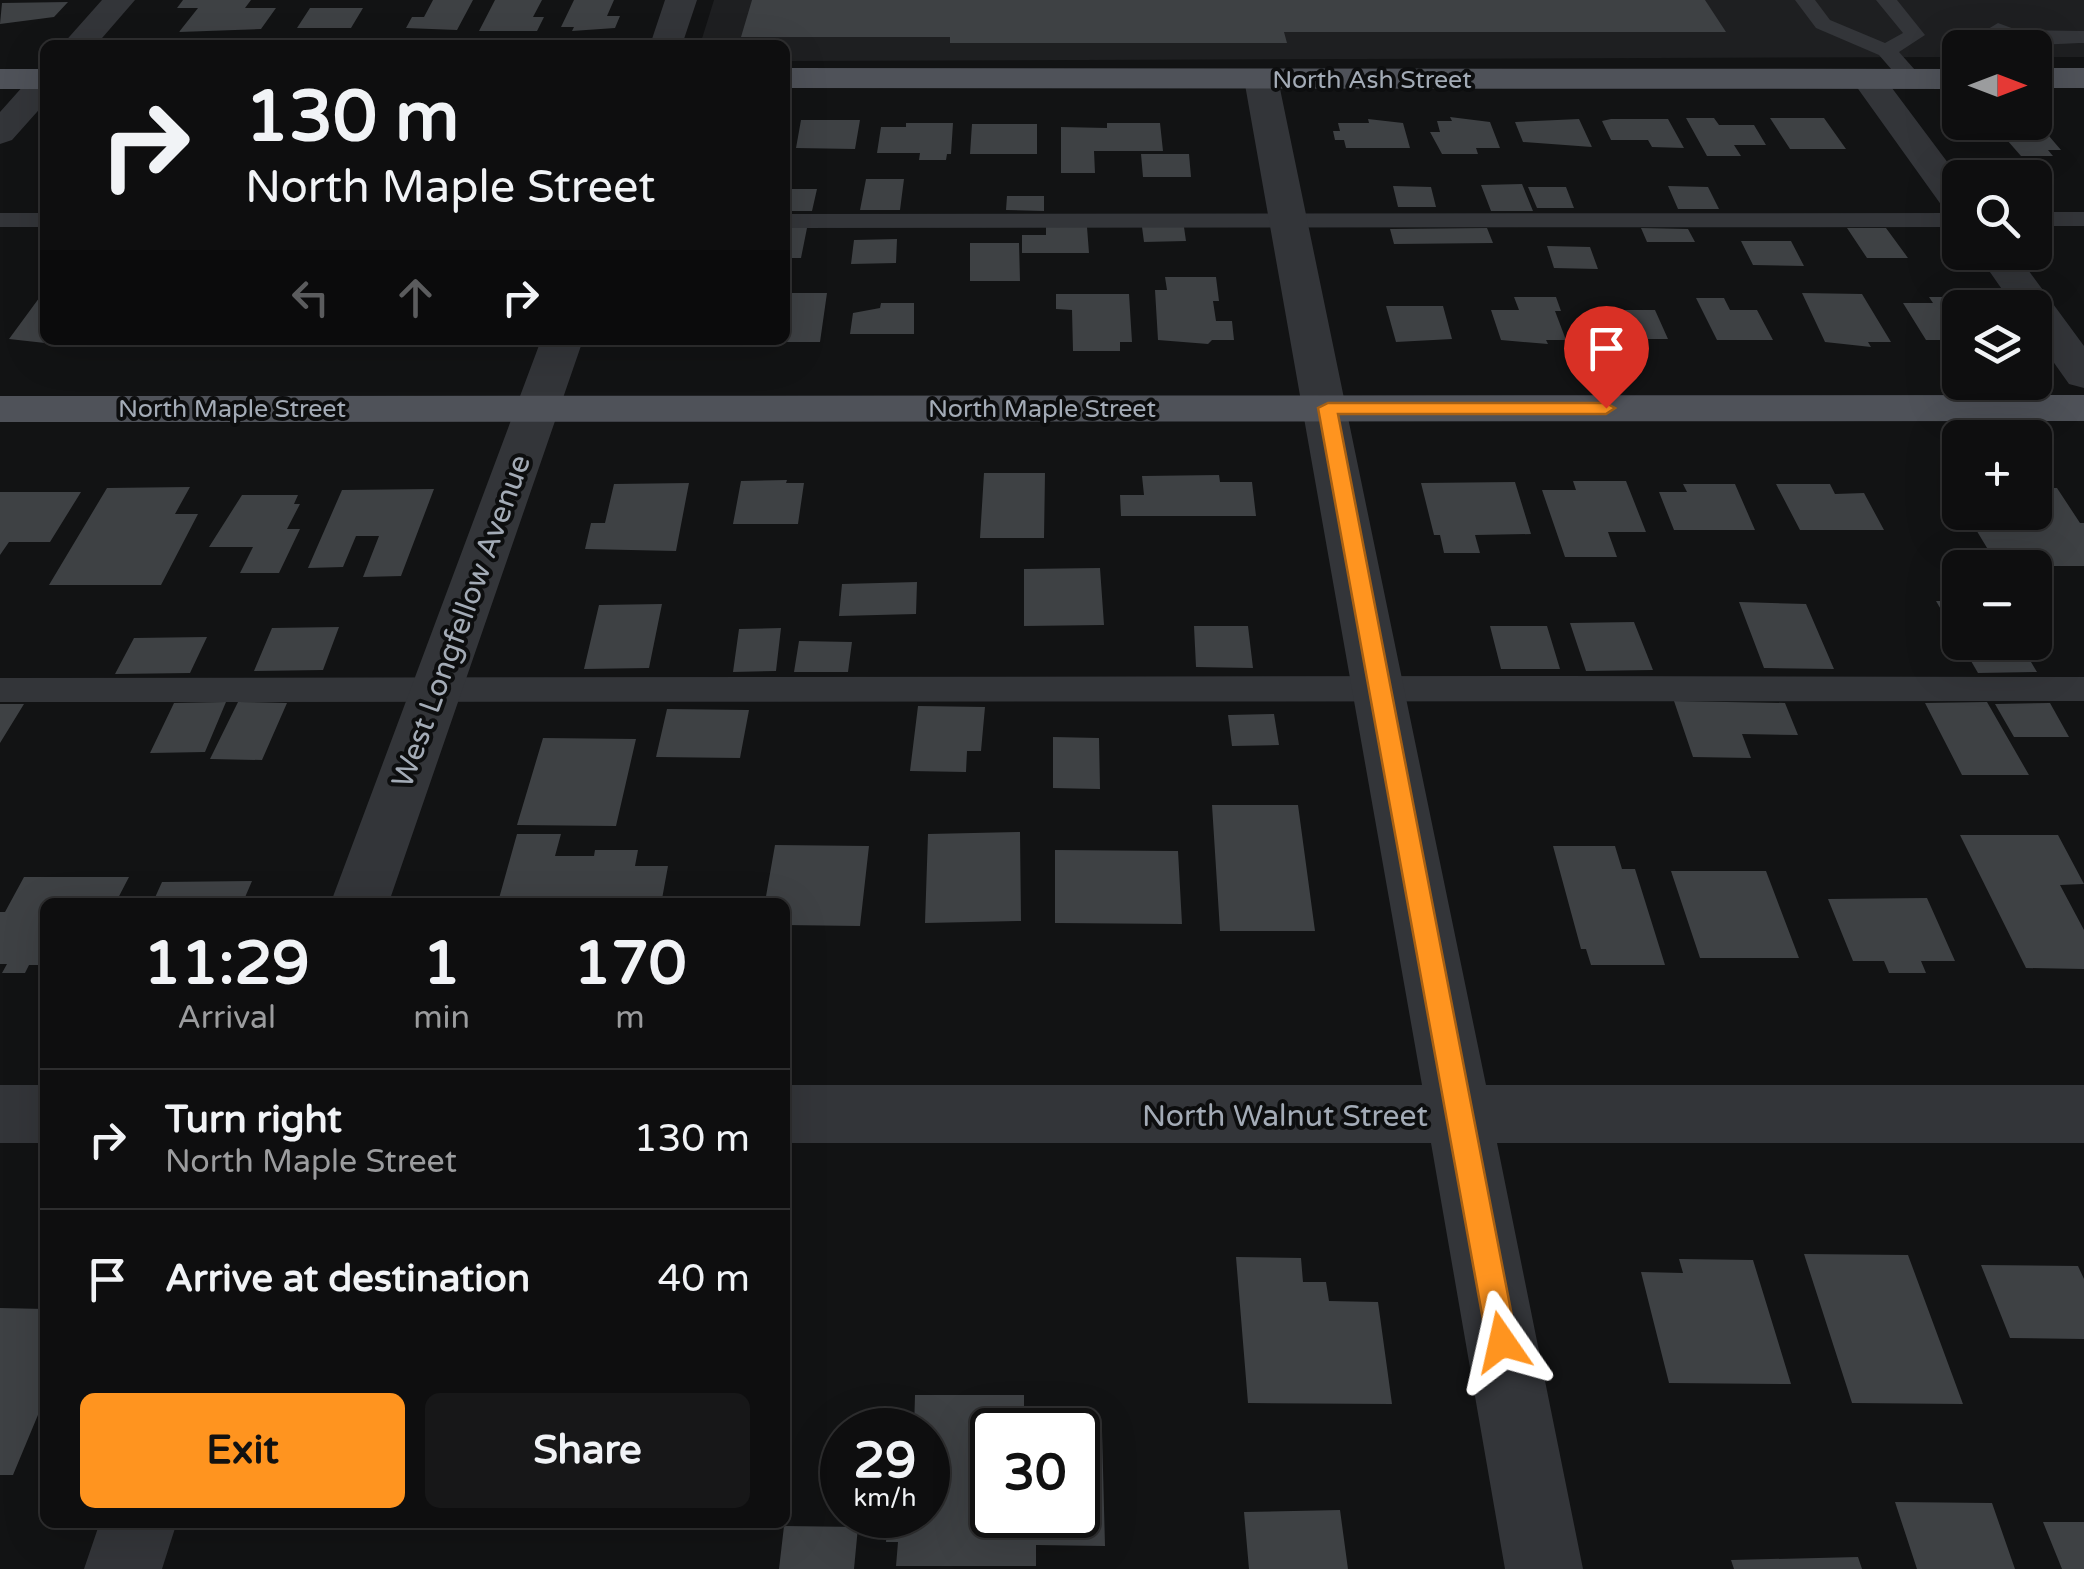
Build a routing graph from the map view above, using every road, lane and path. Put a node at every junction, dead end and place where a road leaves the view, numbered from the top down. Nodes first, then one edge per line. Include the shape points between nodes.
1 (119, 0) edge
2 (682, 0) edge
3 (1805, 0) edge
4 (1886, 0) edge
5 (1998, 29) dead end
6 (2084, 37) edge
7 (83, 40) edge
8 (668, 40) edge
9 (1877, 65) junction
10 (790, 78) edge
11 (2052, 78) edge
12 (2084, 78) edge
13 (0, 79) edge
14 (1261, 79) junction
15 (1942, 79) edge
16 (40, 80) edge
17 (40, 86) edge
18 (0, 133) edge
19 (1942, 175) edge
20 (2052, 219) edge
21 (2084, 219) edge
22 (0, 220) edge
23 (40, 220) edge
24 (1942, 220) edge
25 (790, 222) edge
26 (1289, 222) junction
27 (2007, 270) edge
28 (560, 345) edge
29 (2084, 374) edge
30 (0, 408) edge
31 (538, 408) junction
32 (1328, 408) junction
33 (2084, 408) edge
34 (1378, 685) junction
35 (2084, 689) edge
36 (0, 690) edge
37 (435, 692) junction
38 (361, 898) edge
39 (0, 1114) edge
40 (40, 1114) edge
41 (790, 1114) edge
42 (2084, 1114) edge
43 (1459, 1116) junction
44 (137, 1528) edge
45 (122, 1569) edge
46 (1544, 1569) edge

1 - 7 street
2 - 8 street
3 - 9 lane via 1823,24
4 - 9 lane via 1915,35
5 - 6 lane via 2014,36
9 - 14 main road, North Ash Street
9 - 15 main road, North Ash Street via 1912,79
9 - 19 street
10 - 14 main road, North Ash Street
11 - 12 main road
13 - 16 main road
14 - 26 street
17 - 18 street
20 - 21 lane
22 - 23 lane
24 - 26 lane
25 - 26 lane
26 - 32 street
27 - 29 street
28 - 31 street, West Longfellow Avenue
30 - 31 main road, North Maple Street
31 - 32 main road, North Maple Street
31 - 37 street, West Longfellow Avenue
32 - 33 main road, North Maple Street
32 - 34 street
34 - 35 lane
34 - 37 lane
34 - 43 street
36 - 37 lane
37 - 38 street, West Longfellow Avenue
39 - 40 street
41 - 43 street, North Walnut Street
42 - 43 street, North Walnut Street
43 - 46 street
44 - 45 street

